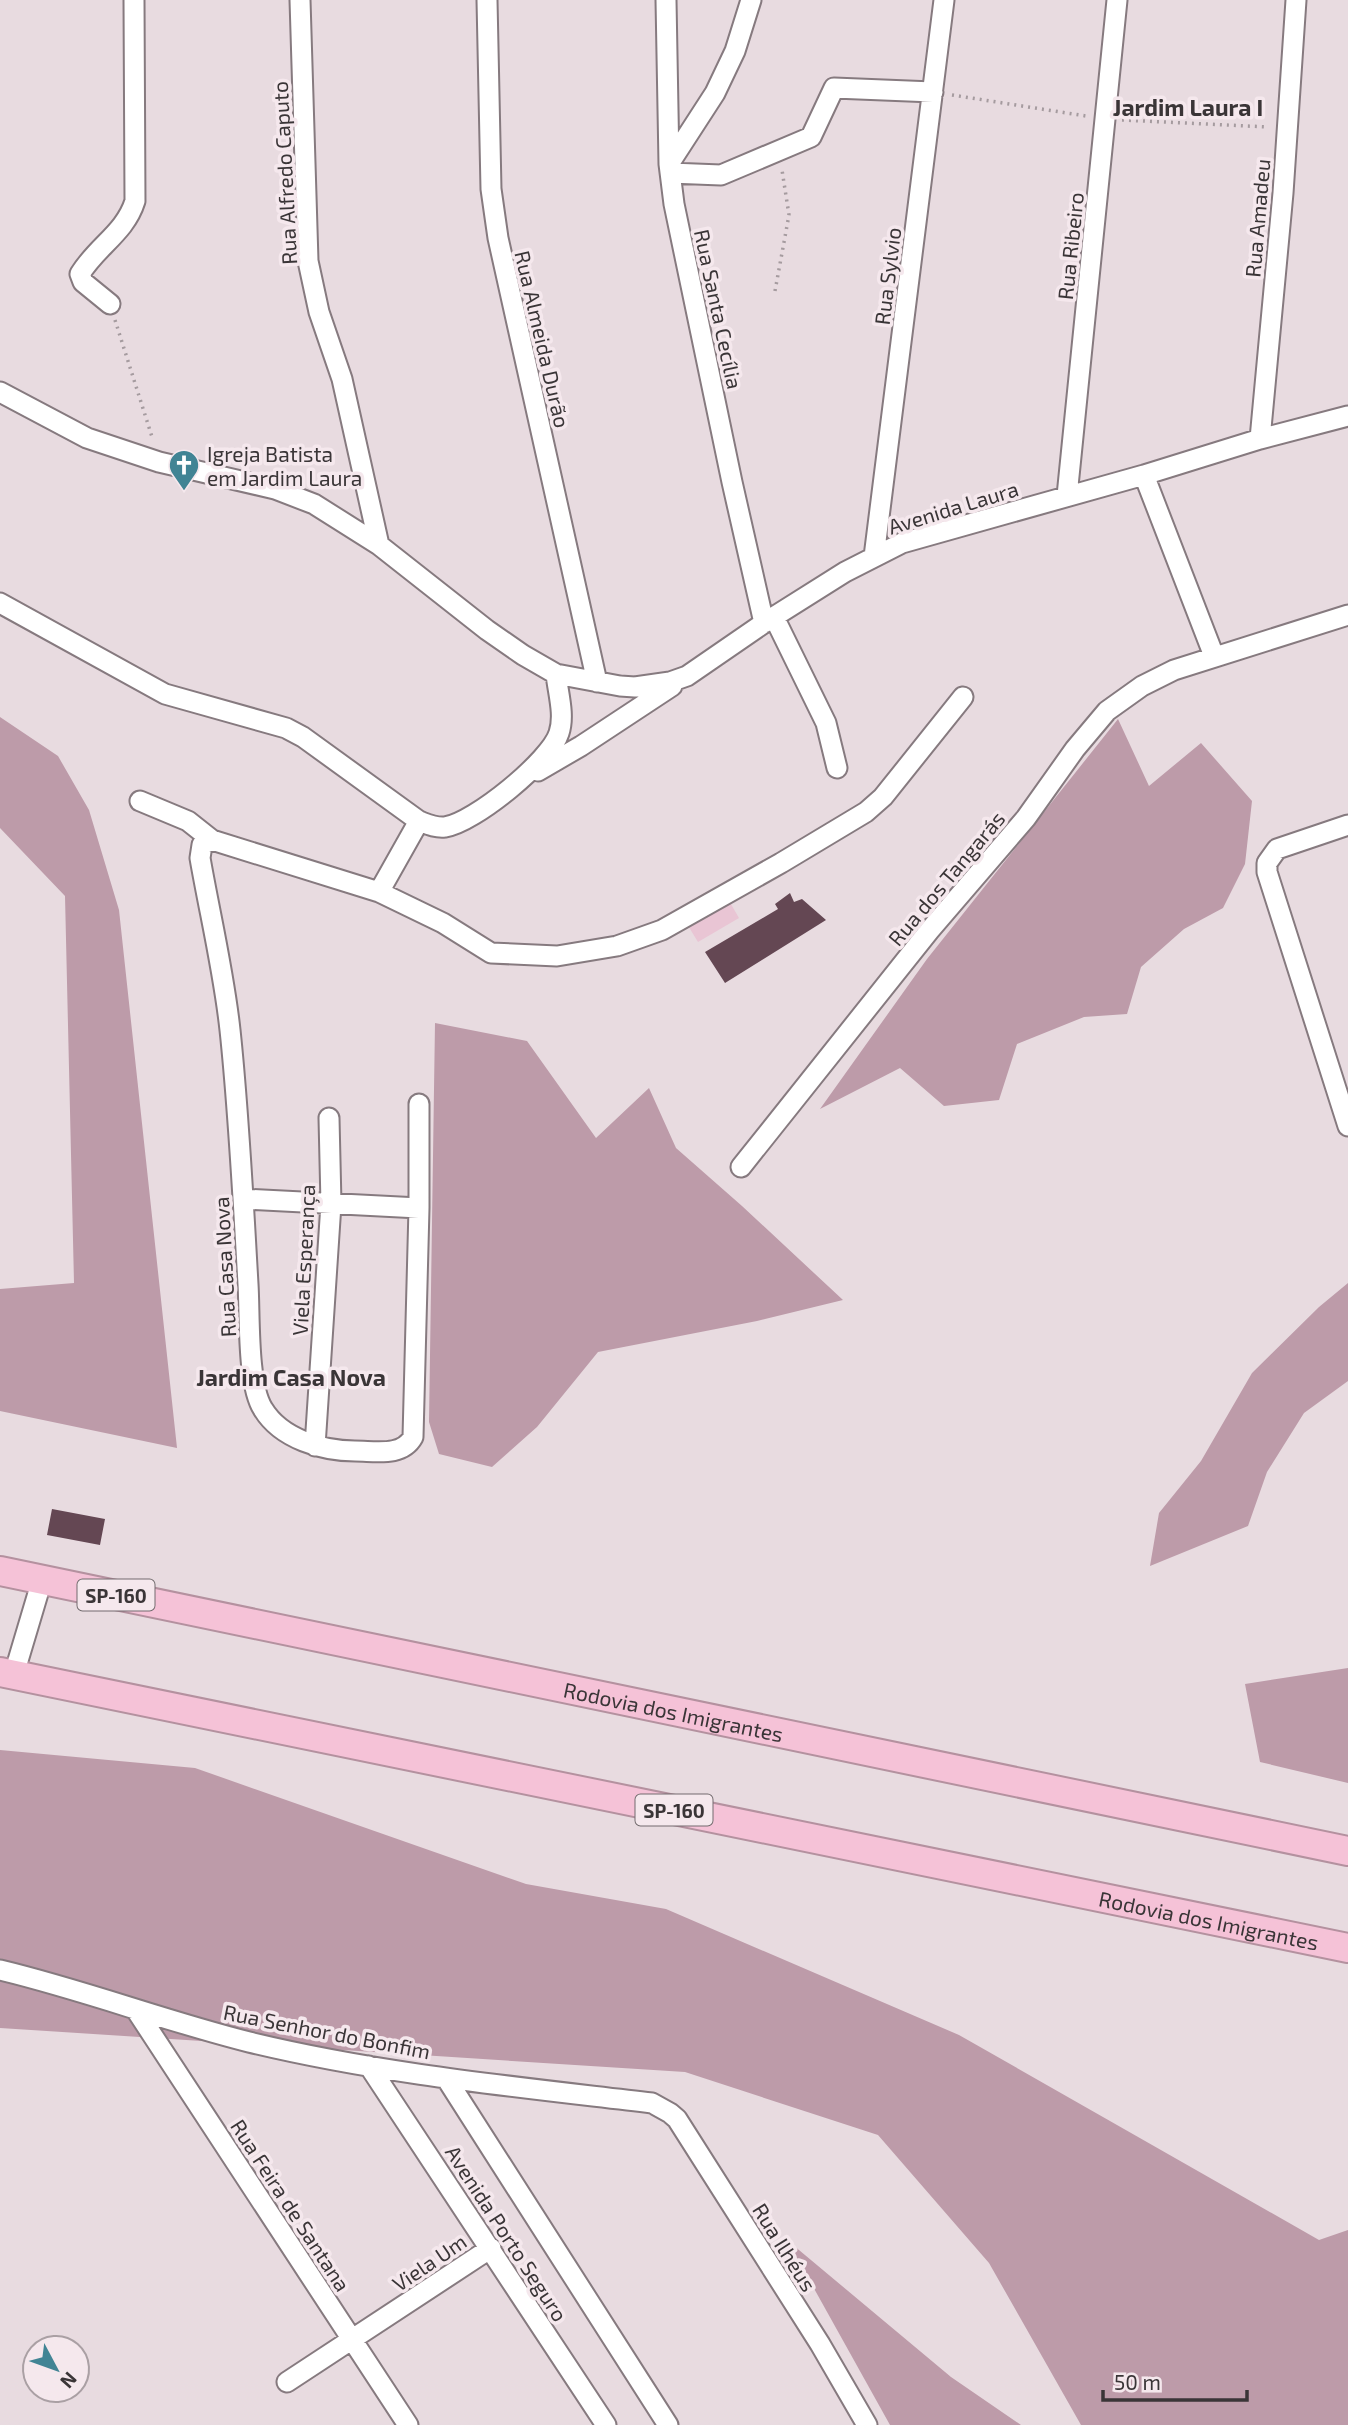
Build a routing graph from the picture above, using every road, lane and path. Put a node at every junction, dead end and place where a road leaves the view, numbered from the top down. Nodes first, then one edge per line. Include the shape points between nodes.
1 (134, 0) edge
2 (300, 0) edge
3 (487, 0) edge
4 (666, 0) edge
5 (751, 0) edge
6 (944, 0) edge
7 (1117, 0) edge
8 (1296, 0) edge
9 (933, 92) junction
10 (779, 151) junction
11 (670, 169) junction
12 (775, 291) dead end
13 (110, 304) joint
14 (0, 392) edge
15 (1348, 416) edge
16 (1260, 439) junction
17 (159, 462) junction
18 (1144, 475) junction
19 (1067, 496) junction
20 (379, 545) junction
21 (874, 557) junction
22 (0, 603) edge
23 (1348, 615) edge
24 (769, 620) junction
25 (1214, 656) junction
26 (556, 674) junction
27 (688, 676) junction
28 (597, 682) junction
29 (963, 697) dead end
30 (837, 768) dead end
31 (519, 782) junction
32 (140, 801) dead end
33 (427, 824) junction
34 (1348, 825) edge
35 (212, 840) junction
36 (379, 892) junction
37 (419, 1104) dead end
38 (328, 1118) dead end
39 (1348, 1126) edge
40 (741, 1167) dead end
41 (243, 1199) junction
42 (331, 1204) junction
43 (419, 1208) junction
44 (315, 1446) junction
45 (0, 1571) edge
46 (42, 1580) junction
47 (7, 1673) edge
48 (1348, 1851) edge
49 (1348, 1948) edge
50 (0, 1970) edge
51 (136, 2010) junction
52 (369, 2066) junction
53 (446, 2078) junction
54 (652, 2103) joint
55 (491, 2248) junction
56 (352, 2340) junction
57 (287, 2382) dead end
58 (408, 2425) edge
59 (606, 2425) edge
60 (668, 2425) edge
61 (867, 2425) edge

1 - 13 street via 135,201 121,228 80,274 83,282
2 - 20 street, Rua Alfredo Caputo via 308,261 342,380
3 - 28 street, Rua Almeida Durão via 491,189 498,238
4 - 11 street, Rua Santa Cecília
5 - 11 street via 715,93
6 - 9 street, Rua Sylvio
7 - 19 street, Rua Ribeiro
8 - 16 street, Rua Amadeu
9 - 10 street via 834,88 811,137
9 - 21 street, Rua Sylvio
10 - 11 street via 721,175
10 - 12 path via 789,215
11 - 24 street, Rua Santa Cecília via 732,482
13 - 17 path
14 - 17 street, Avenida Laura via 87,438
15 - 16 street, Avenida Laura
16 - 18 street, Avenida Laura
17 - 20 street, Avenida Laura via 275,489 314,504
18 - 19 street, Avenida Laura
18 - 25 street
19 - 21 street, Avenida Laura via 902,543
20 - 26 street, Avenida Laura via 487,630
21 - 24 street, Avenida Laura
22 - 33 street via 165,694 286,728
23 - 25 street, Rua dos Tangarás
24 - 27 street, Avenida Laura
24 - 30 street, Rua Santa Cecília via 826,723
25 - 40 street, Rua dos Tangarás via 1142,686 1107,711 1026,818 929,931
26 - 28 street, Avenida Laura
26 - 31 street via 560,731 555,744
27 - 28 street, Avenida Laura via 644,686
27 - 31 street
29 - 36 street via 866,812 662,930 617,946 557,956 491,953
31 - 33 street via 447,827
32 - 35 street via 188,821
33 - 36 street
34 - 39 street via 1277,849 1267,863
35 - 36 street
35 - 41 street, Rua Casa Nova via 202,845 200,858 230,1028
37 - 43 street, Rua Casa Nova
38 - 42 street, Viela Esperança
41 - 42 street
41 - 44 street, Rua Casa Nova via 257,1398 274,1422
42 - 43 street
42 - 44 street, Viela Esperança
43 - 44 street, Rua Casa Nova via 413,1437 397,1451 336,1451
45 - 46 highway, Rodovia dos Imigrantes / SP-160
46 - 47 street
46 - 48 highway, Rodovia dos Imigrantes / SP-160
47 - 49 highway, Rodovia dos Imigrantes / SP-160
50 - 51 street, Rua Senhor do Bonfim
51 - 52 street, Rua Senhor do Bonfim via 250,2042
51 - 56 street, Rua Feira de Santana
52 - 53 street, Rua Senhor do Bonfim
52 - 55 street, Avenida Porto Seguro
53 - 54 street, Rua Senhor do Bonfim
53 - 60 street, Avenida Porto Seguro
54 - 61 street, Rua Ilhéus via 677,2119
55 - 56 street, Viela Um
55 - 59 street, Avenida Porto Seguro
56 - 57 street, Viela Um
56 - 58 street, Rua Feira de Santana

